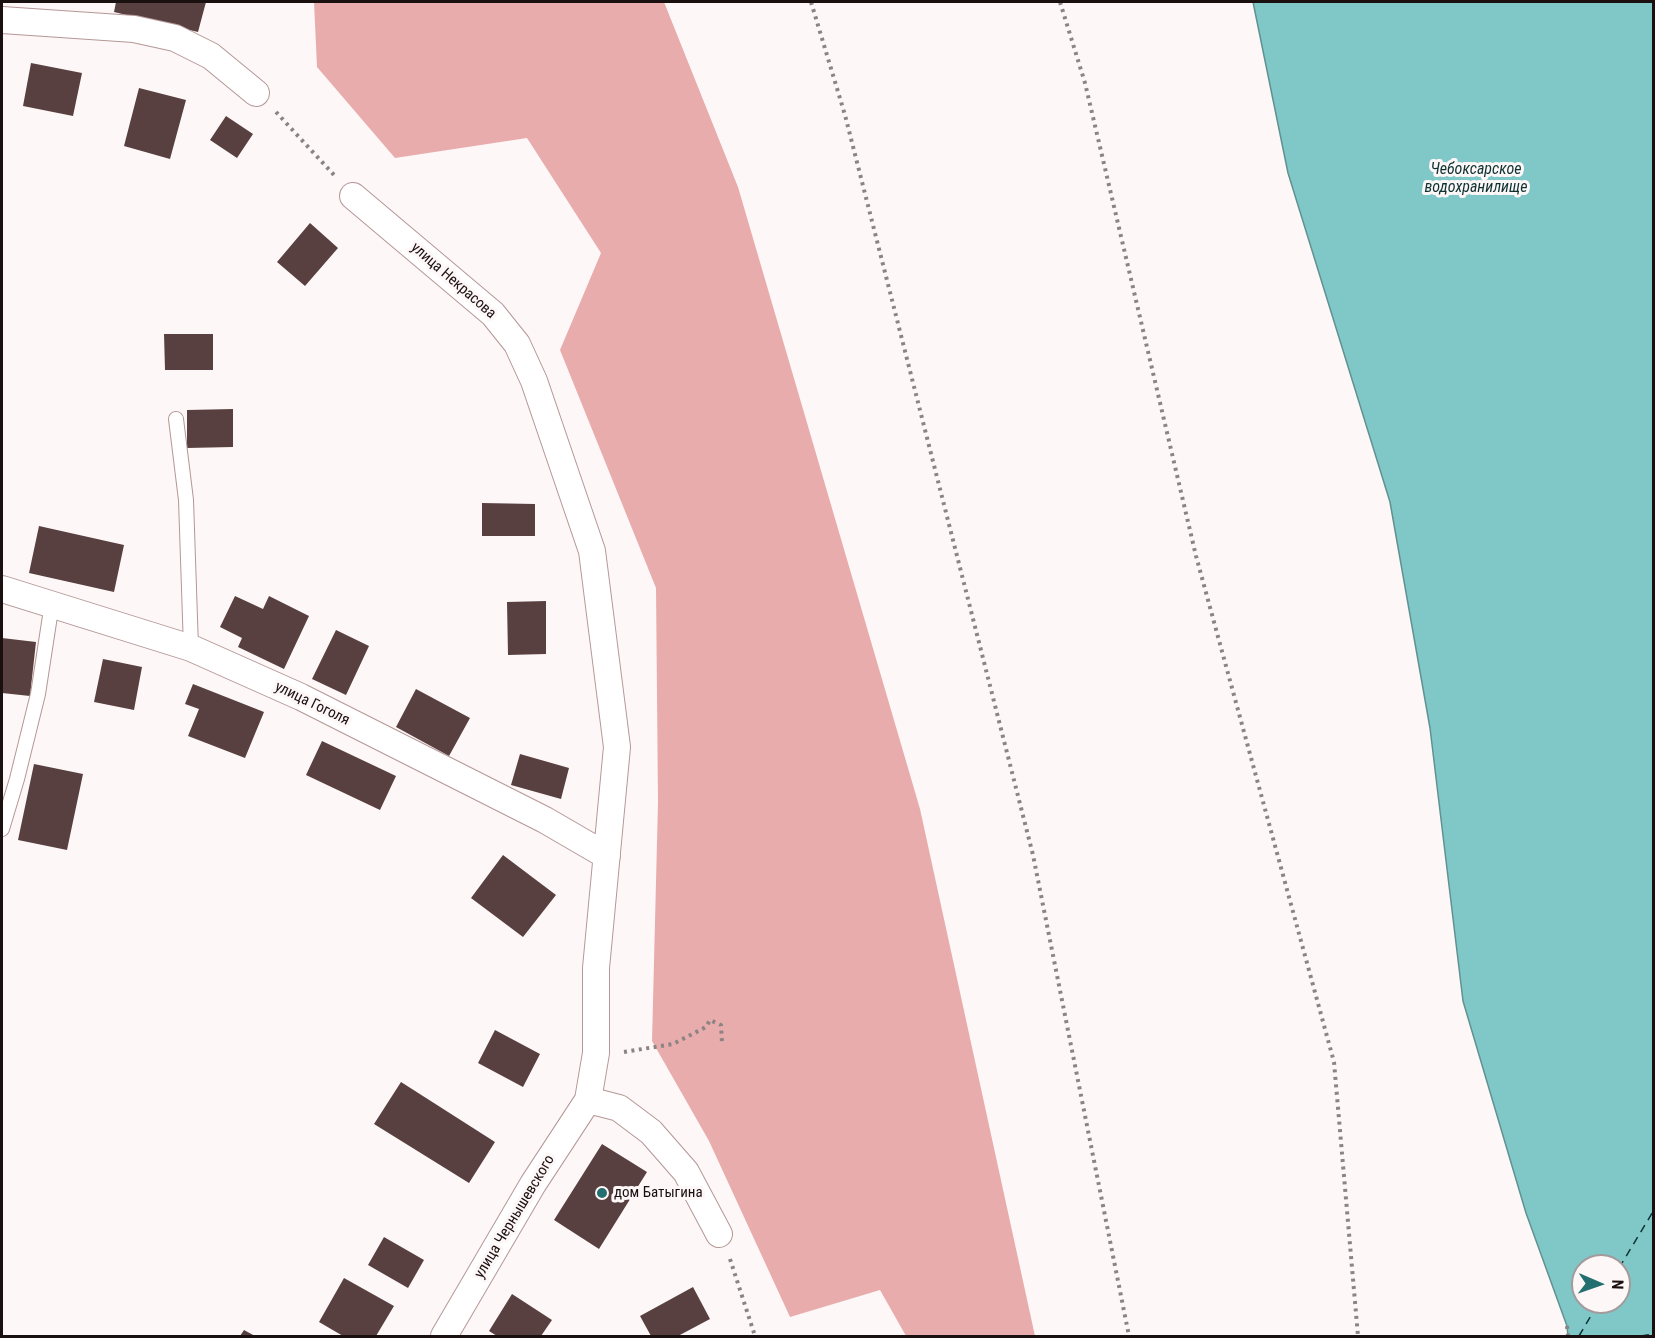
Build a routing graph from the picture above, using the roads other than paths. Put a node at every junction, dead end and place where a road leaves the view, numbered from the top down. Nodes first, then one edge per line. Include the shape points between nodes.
1 (2, 20) edge
2 (256, 93) road end
3 (353, 196) road end
4 (176, 419) dead end
5 (2, 589) edge
6 (52, 603) junction
7 (191, 648) junction
8 (2, 829) edge
9 (607, 856) junction
10 (588, 1100) junction
11 (719, 1234) road end
12 (444, 1336) edge

1 - 2 street via 134,29 175,38 211,56
3 - 9 street, улица Некрасова via 493,314 517,344 534,381 592,551 617,747
4 - 7 lane via 186,500
5 - 6 street, улица Гоголя
6 - 7 street, улица Гоголя
6 - 8 lane via 38,694
7 - 9 street, улица Гоголя via 301,697 545,820
9 - 10 street, улица Чернышевского via 596,968 596,1053
10 - 11 street via 619,1108 651,1132 686,1172
10 - 12 street, улица Чернышевского via 533,1184

